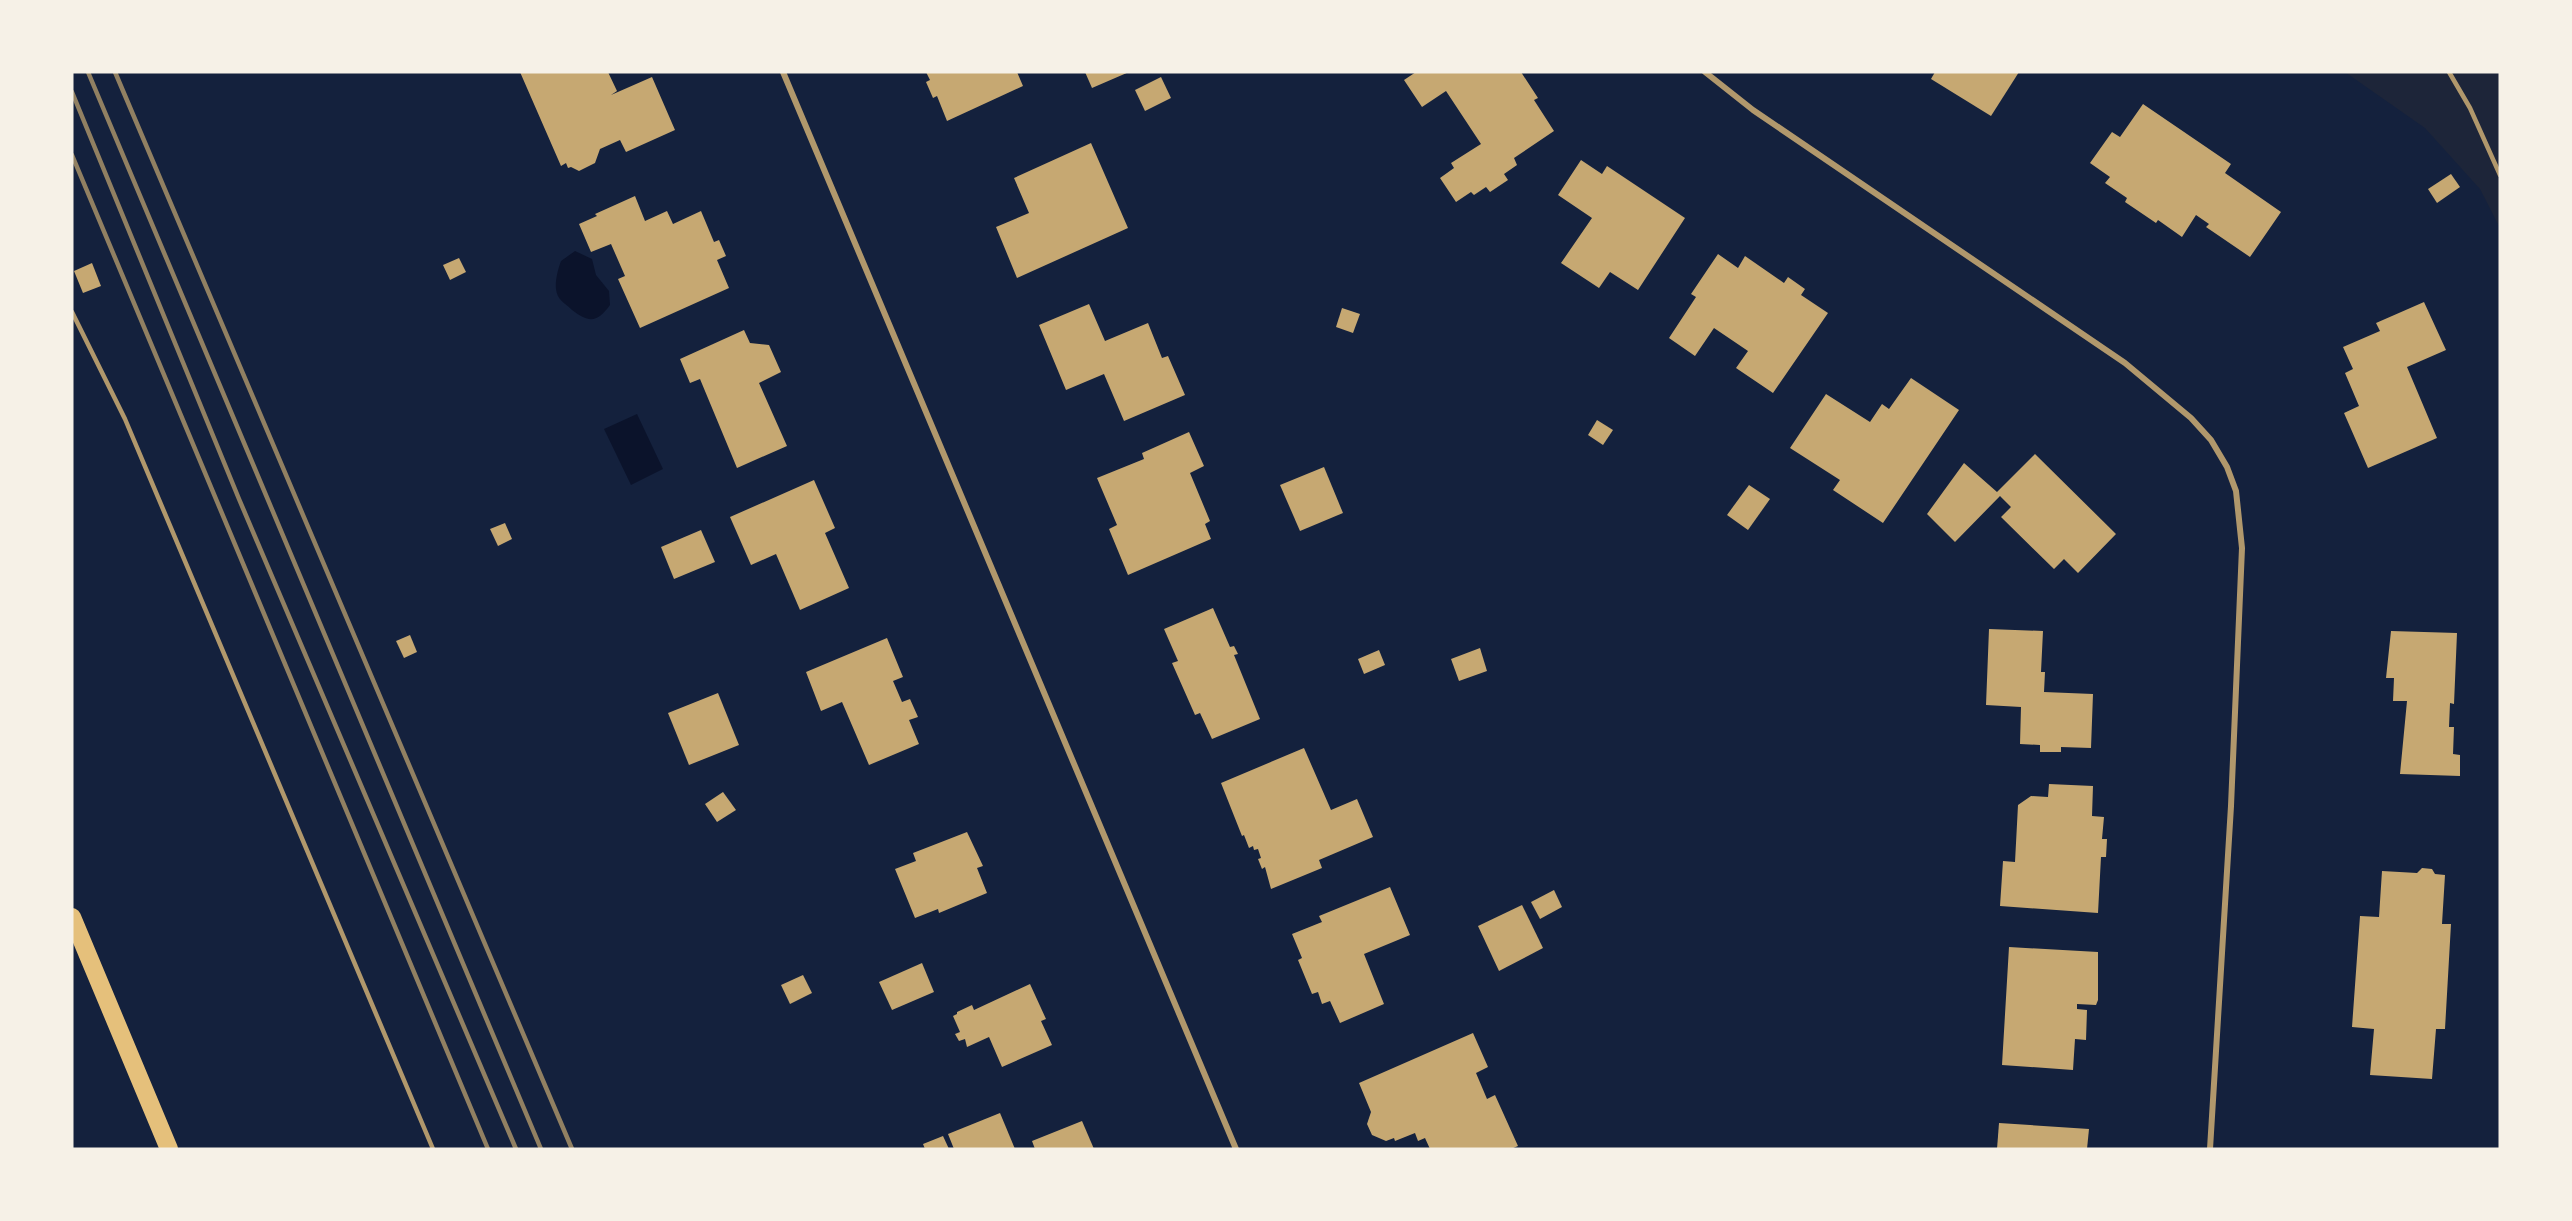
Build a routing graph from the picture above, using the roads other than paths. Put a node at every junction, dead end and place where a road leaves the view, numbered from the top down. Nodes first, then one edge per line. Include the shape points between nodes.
1 (783, 72) edge
2 (1704, 72) edge
3 (2449, 72) edge
4 (2500, 176) edge
5 (72, 312) edge
6 (72, 917) edge
7 (169, 1149) edge
8 (433, 1149) edge
9 (1236, 1149) edge
10 (2210, 1149) edge

1 - 9 street
2 - 10 street via 1753,110 2124,363 2191,418 2211,440 2227,467 2236,491 2242,548
3 - 4 lane via 2470,108
5 - 8 lane via 125,419
6 - 7 highway

